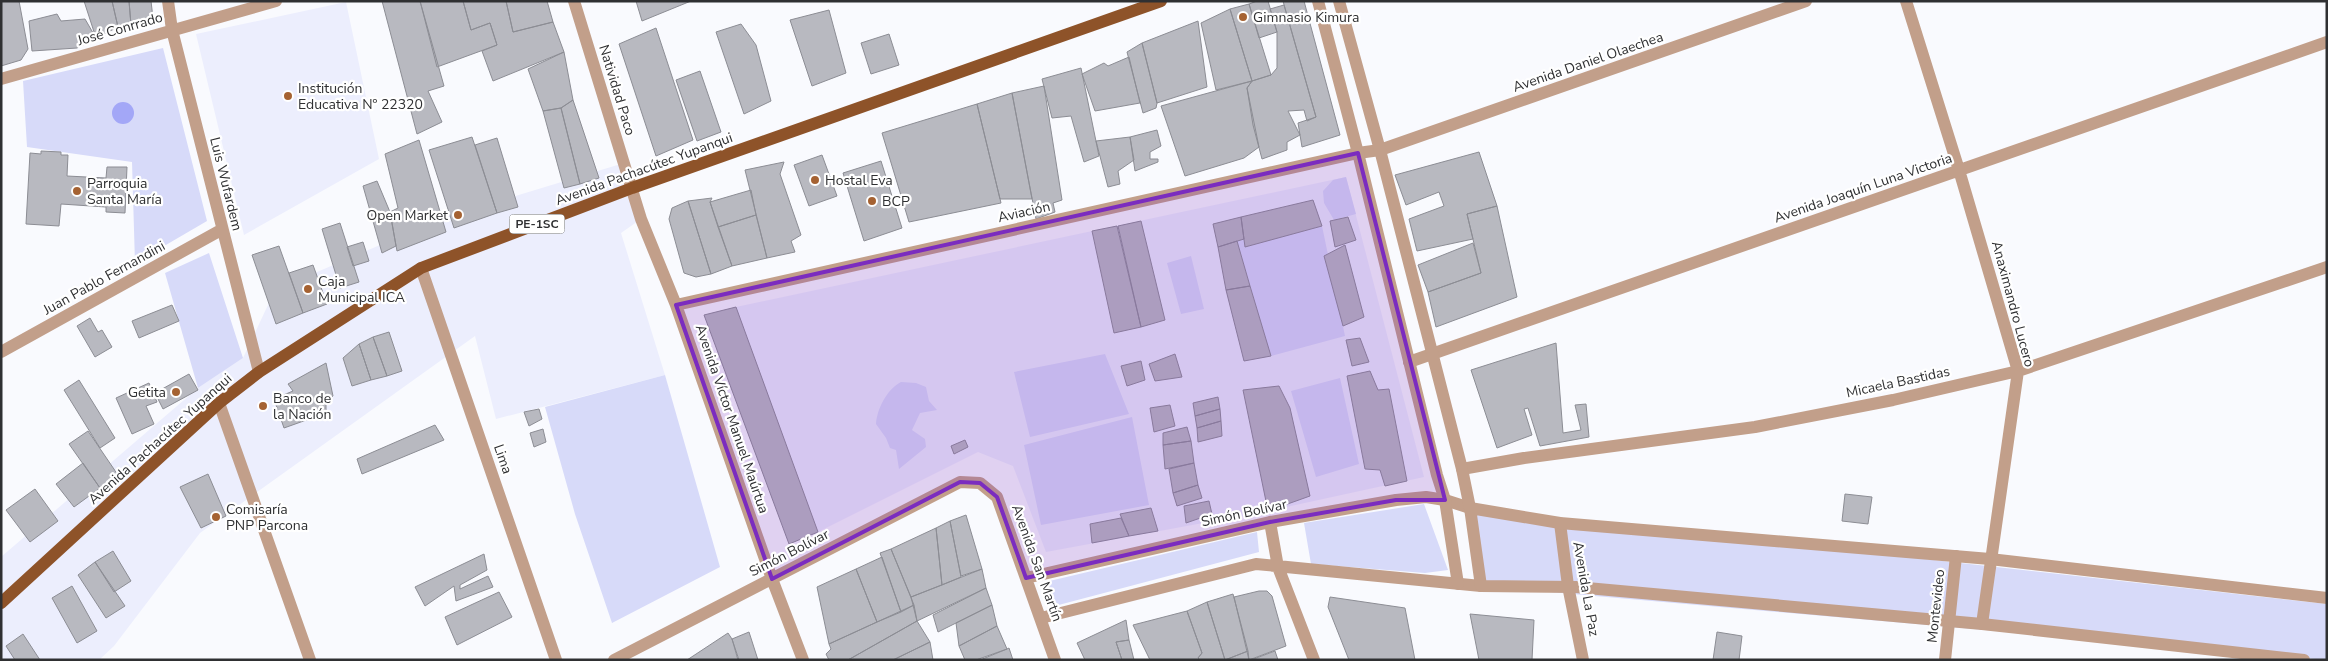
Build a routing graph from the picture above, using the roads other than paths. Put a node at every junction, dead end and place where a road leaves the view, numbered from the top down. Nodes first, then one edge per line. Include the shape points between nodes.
1 (168, 1) edge
2 (276, 1) edge
3 (574, 1) edge
4 (1161, 1) edge
5 (1318, 1) edge
6 (1339, 1) edge
7 (1806, 1) edge
8 (1906, 1) edge
9 (172, 30) junction
10 (2327, 42) edge
11 (1, 79) edge
12 (1380, 150) junction
13 (1358, 153) junction
14 (1959, 170) junction
15 (632, 188) junction
16 (222, 230) junction
17 (2327, 267) edge
18 (421, 268) junction
19 (676, 304) junction
20 (1, 352) edge
21 (1432, 355) junction
22 (1409, 362) junction
23 (2018, 371) junction
24 (259, 372) junction
25 (219, 403) junction
26 (1462, 469) junction
27 (980, 483) joint
28 (1445, 500) junction
29 (1470, 508) junction
30 (1270, 522) junction
31 (1560, 523) junction
32 (1956, 556) junction
33 (1990, 559) junction
34 (1278, 567) junction
35 (1026, 578) junction
36 (772, 579) junction
37 (1458, 584) junction
38 (1481, 586) junction
39 (1568, 586) junction
40 (2327, 598) edge
41 (1, 604) edge
42 (1040, 618) junction
43 (1949, 620) junction
44 (1982, 624) junction
45 (310, 660) edge
46 (556, 660) edge
47 (614, 660) edge
48 (803, 660) edge
49 (1055, 660) edge
50 (1314, 660) edge
51 (1583, 660) edge
52 (1945, 660) edge
53 (2304, 660) edge

1 - 9 street, Luis Wufardem
2 - 9 street, José Conrrado
3 - 15 street, Natividad Paco
4 - 15 main road, Avenida Pachacútec Yupanqui / PE-1SC
5 - 13 street
6 - 12 street
7 - 12 street, Avenida Daniel Olaechea
8 - 14 street, Anaximandro Lucero
9 - 11 street, José Conrrado
9 - 16 street, Luis Wufardem
10 - 14 street, Avenida Joaquín Luna Victoria
12 - 13 street, Aviación
12 - 21 street
13 - 19 street, Aviación
13 - 22 street
14 - 21 street, Avenida Joaquín Luna Victoria
14 - 23 street, Anaximandro Lucero
15 - 18 main road, Avenida Pachacútec Yupanqui / PE-1SC
15 - 19 street, Avenida Víctor Manuel Maúrtua via 641,219
16 - 20 street, Juan Pablo Fernandini
16 - 24 street, Luis Wufardem
17 - 23 street, Micaela Bastidas
18 - 24 main road, Avenida Pachacútec Yupanqui / PE-1SC
18 - 46 street, Lima
19 - 36 street, Avenida Víctor Manuel Maúrtua
21 - 22 street, Avenida Joaquín Luna Victoria
21 - 26 street
22 - 28 street
23 - 26 street, Micaela Bastidas via 1893,400 1755,426
23 - 33 street, Anaximandro Lucero
24 - 25 main road, Avenida Pachacútec Yupanqui / PE-1SC
25 - 41 main road, Avenida Pachacútec Yupanqui / PE-1SC
25 - 45 street
26 - 29 street
27 - 35 street, Avenida San Martín via 997,497
27 - 36 street, Simón Bolívar via 960,482
28 - 29 street, Simón Bolívar
28 - 30 street, Simón Bolívar via 1426,497 1396,500
28 - 37 street
29 - 31 street, Simón Bolívar
29 - 38 street
30 - 34 street
30 - 35 street, Simón Bolívar
31 - 32 street, Simón Bolívar
31 - 39 street, Avenida La Paz
32 - 33 street, Simón Bolívar
32 - 43 street, Montevideo
33 - 40 street, Simón Bolívar
33 - 44 street, Anaximandro Lucero
34 - 37 street
34 - 42 street via 1256,564
34 - 50 street
35 - 42 street, Avenida San Martín
36 - 47 street, Simón Bolívar
36 - 48 street, Avenida Víctor Manuel Maúrtua
37 - 38 street
38 - 39 street
39 - 43 street
39 - 51 street, Avenida La Paz
42 - 49 street, Avenida San Martín
43 - 44 street
43 - 52 street, Montevideo
44 - 53 street

